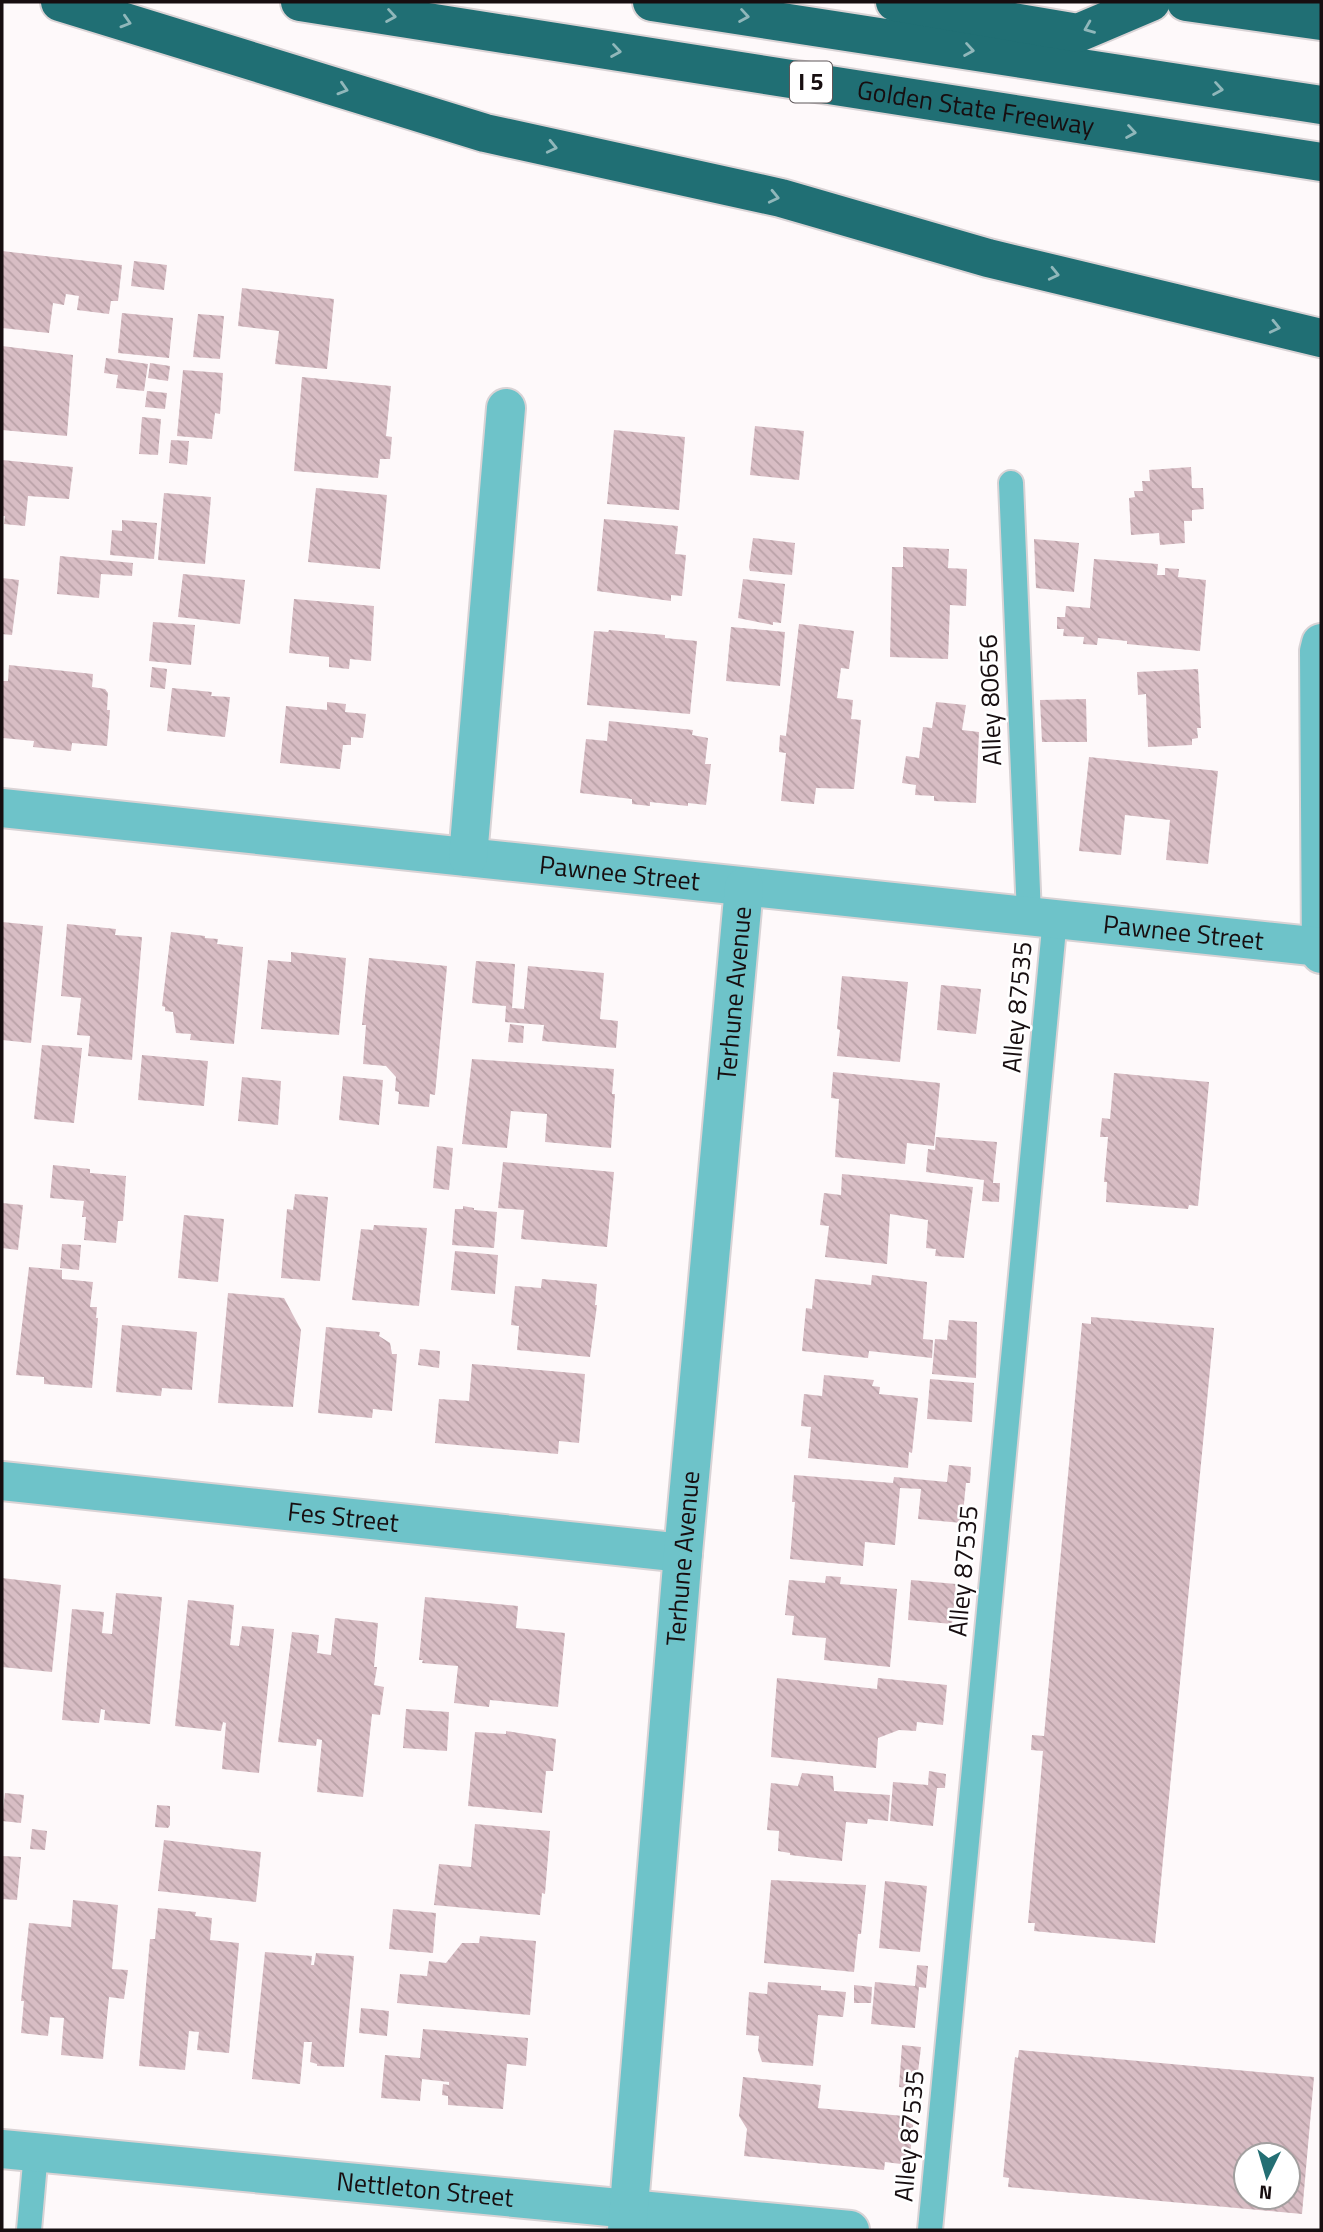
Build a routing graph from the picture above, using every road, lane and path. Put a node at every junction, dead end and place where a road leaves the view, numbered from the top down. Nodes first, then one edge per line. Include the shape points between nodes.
1 (60, 2) edge
2 (300, 2) edge
3 (652, 2) edge
4 (895, 2) edge
5 (1151, 2) edge
6 (1186, 2) edge
7 (1321, 21) edge
8 (1321, 104) edge
9 (1321, 162) edge
10 (1321, 338) edge
11 (506, 408) dead end
12 (1011, 483) dead end
13 (1321, 643) edge
14 (2, 808) edge
15 (468, 857) junction
16 (744, 887) junction
17 (1042, 916) junction
18 (1321, 947) edge
19 (1321, 954) edge
20 (2, 1481) edge
21 (683, 1553) junction
22 (19, 2150) edge
23 (628, 2219) edge
24 (29, 2230) edge
25 (849, 2230) edge
26 (930, 2230) edge

1 -> 10 highway via 485,132 781,198 988,258
2 -> 9 highway, Golden State Freeway / I 5
3 -> 8 highway
5 -> 4 highway via 1078,33
6 - 7 highway
11 - 15 street
12 - 17 lane, Alley 80656
13 - 18 street
14 - 15 street, Pawnee Street
15 - 16 street, Pawnee Street
16 - 17 street, Pawnee Street
16 - 21 street, Terhune Avenue
17 - 18 street, Pawnee Street
17 - 26 lane, Alley 87535
18 - 19 street
20 - 21 street, Fes Street
21 - 23 street, Terhune Avenue
22 - 23 street, Nettleton Street
22 - 24 lane
23 - 25 street, Nettleton Street

